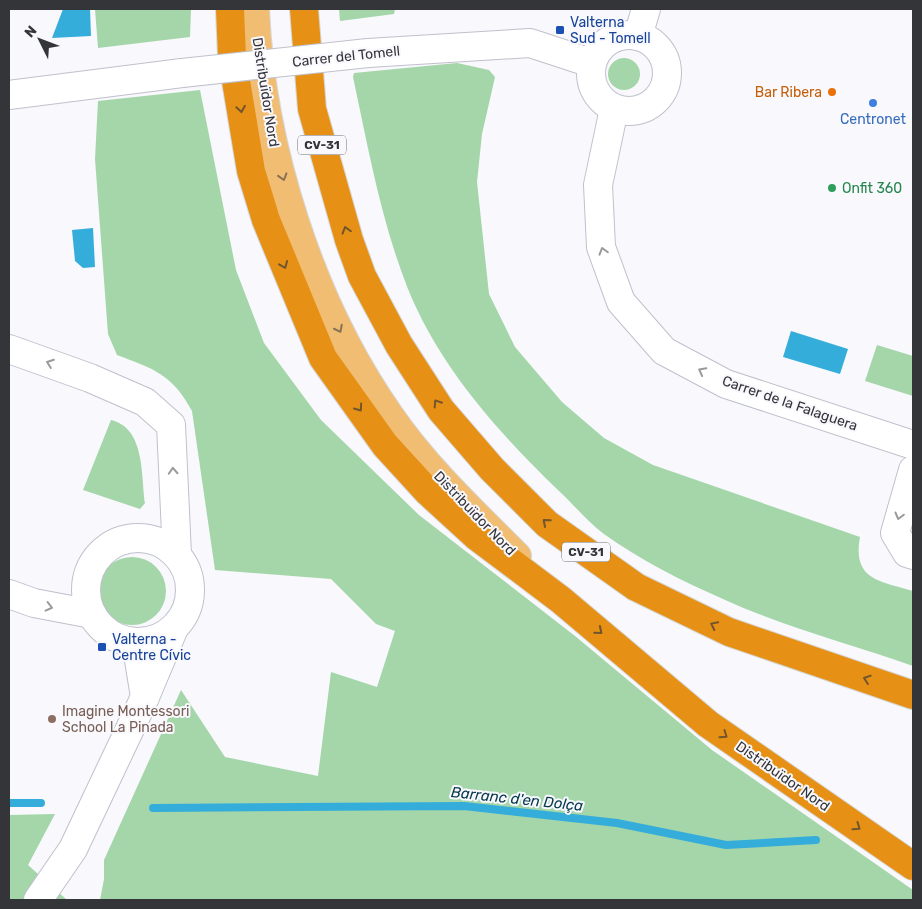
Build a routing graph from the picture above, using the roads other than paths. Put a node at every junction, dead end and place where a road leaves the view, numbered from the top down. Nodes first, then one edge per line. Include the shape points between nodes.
1 (230, 9) edge
2 (255, 9) edge
3 (304, 9) edge
4 (646, 9) edge
5 (638, 36) junction
6 (591, 63) junction
7 (9, 95) edge
8 (614, 109) junction
9 (9, 349) edge
10 (913, 445) edge
11 (913, 470) edge
12 (177, 555) junction
13 (913, 555) edge
14 (9, 594) edge
15 (561, 600) junction
16 (92, 614) junction
17 (174, 628) junction
18 (136, 642) junction
19 (913, 695) edge
20 (145, 697) junction
21 (913, 866) edge
22 (38, 900) edge

1 -> 15 highway via 232,56 251,171 266,220 323,358 385,445 428,492 476,536
2 -> 15 main road, Distribuïdor Nord via 257,47 271,138 308,261 339,331 390,416 441,480
19 -> 3 highway, CV-31 via 729,632 636,587 547,524 492,469 441,410 399,345 362,276 312,108
4 - 5 street
5 - 6 street via 619,36 607,41
5 - 8 street via 656,45 664,56 666,82 652,104 626,112
6 - 7 street, Carrer del Tomell, bridge via 530,43 368,53
6 - 8 street via 590,77 594,90
10 -> 8 street, Carrer de la Falaguera via 726,384 664,351 621,302 601,247 598,185
12 -> 9 street via 171,425 145,402
11 -> 13 street via 895,533 907,553
12 - 16 street via 149,539 132,538 102,552 86,582 86,598
12 - 17 street via 190,584 184,615
14 -> 16 street via 62,610
15 -> 21 highway, Distribuïdor Nord via 708,724
16 - 18 street via 110,634
17 - 18 street via 163,636
17 - 20 street
18 - 20 street
20 - 22 street via 73,849

